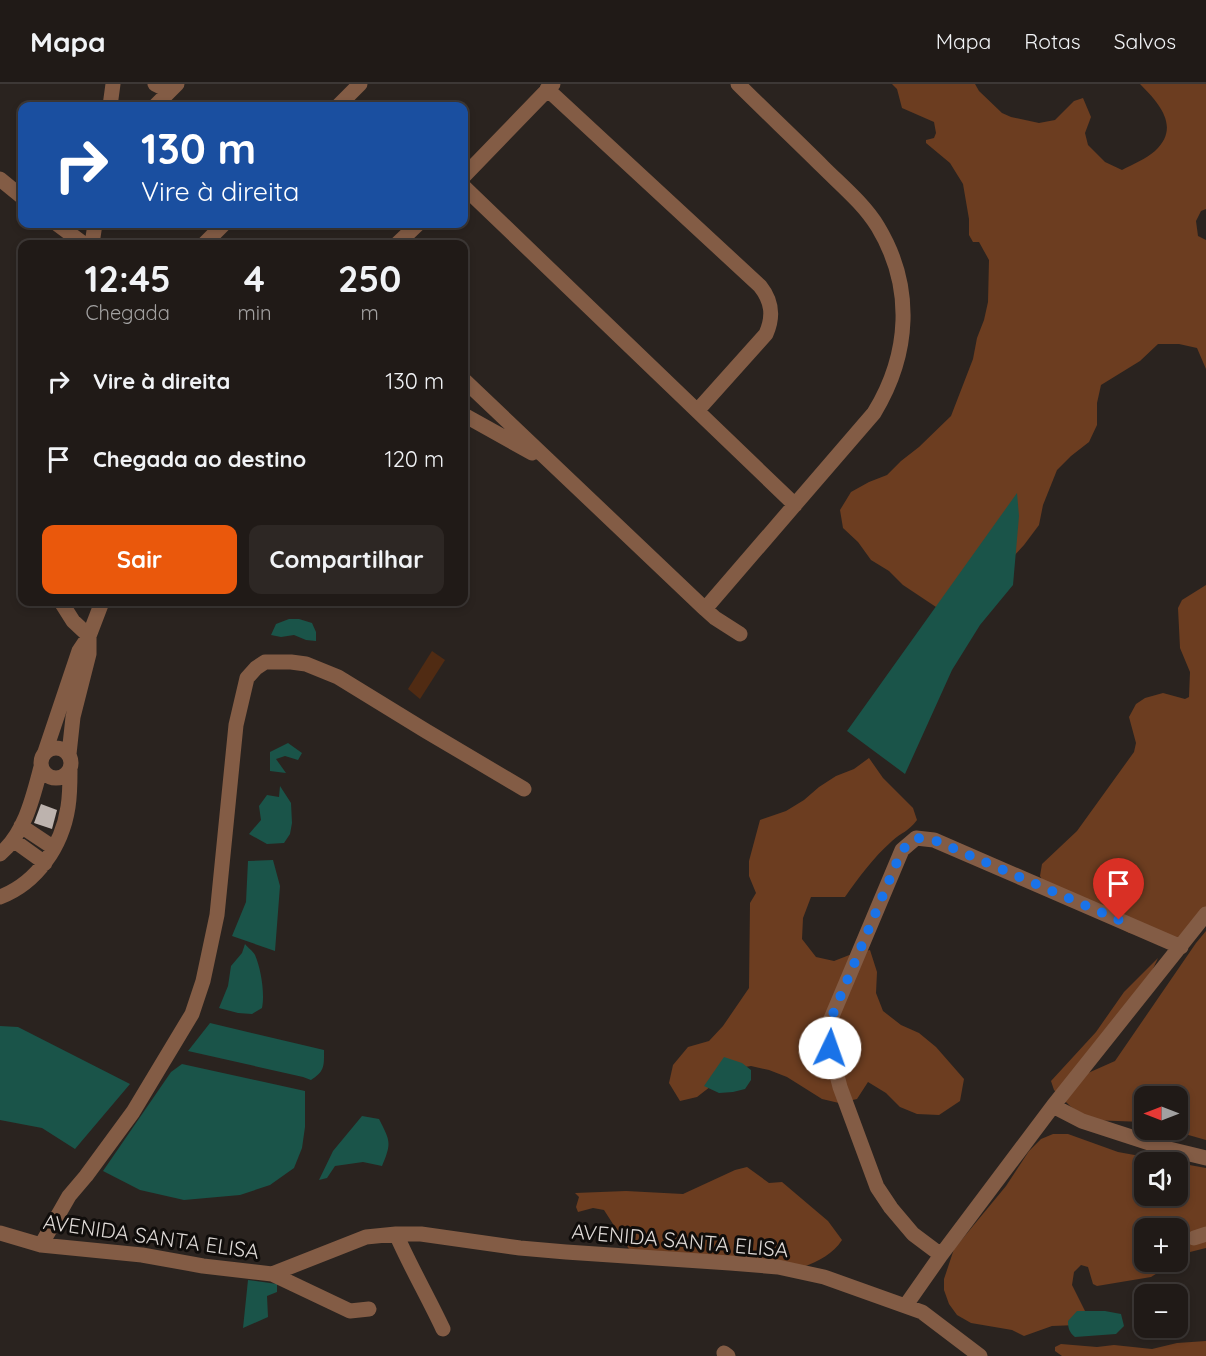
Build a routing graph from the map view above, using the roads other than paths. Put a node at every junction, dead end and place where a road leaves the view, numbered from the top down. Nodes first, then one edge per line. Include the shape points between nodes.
1 (113, 84) edge
2 (155, 84) edge
3 (360, 84) edge
4 (738, 84) edge
5 (550, 87) edge
6 (173, 88) edge
7 (111, 102) edge
8 (158, 102) edge
9 (342, 102) edge
10 (468, 172) edge
11 (0, 179) edge
12 (468, 191) edge
13 (18, 194) edge
14 (62, 228) edge
15 (220, 228) edge
16 (413, 228) edge
17 (79, 240) edge
18 (208, 240) edge
19 (401, 240) edge
20 (468, 384) edge
21 (479, 395) junction
22 (468, 404) edge
23 (698, 411) junction
24 (468, 417) edge
25 (552, 464) junction
26 (795, 505) junction
27 (64, 606) edge
28 (100, 606) edge
29 (705, 609) junction
30 (740, 634) dead end
31 (89, 636) junction
32 (43, 759) junction
33 (69, 762) junction
34 (524, 789) dead end
35 (21, 826) junction
36 (13, 840) junction
37 (54, 848) junction
38 (0, 854) edge
39 (45, 862) junction
40 (0, 897) edge
41 (1206, 914) edge
42 (1180, 947) junction
43 (1053, 1106) junction
44 (1206, 1158) edge
45 (0, 1233) edge
46 (396, 1234) junction
47 (41, 1245) junction
48 (941, 1255) junction
49 (272, 1274) junction
50 (906, 1305) junction
51 (369, 1309) dead end
52 (443, 1329) dead end
53 (981, 1356) edge

1 - 7 street
2 - 6 street
3 - 9 street
4 - 26 street via 857,200 889,248 901,288 902,337 896,368 883,399
5 - 10 street
5 - 23 street via 760,286 768,299 771,314 766,334
6 - 8 street
11 - 13 street
12 - 23 street
14 - 17 street
15 - 18 street
16 - 19 street
20 - 21 street
21 - 22 street
21 - 25 street
23 - 26 street
24 - 25 street
25 - 29 street
26 - 29 street
27 - 31 street
28 - 31 street
29 - 30 street
31 - 32 street via 79,651
31 - 33 street via 89,654 73,717
32 - 33 street via 55,747
32 - 33 street via 46,775 51,778 62,777
32 - 35 street
33 - 37 street via 68,807
34 - 47 street via 338,677 291,662 265,662 256,668 247,678 236,725 217,915 192,1014 133,1112 69,1196
35 - 36 street
35 - 37 street
36 - 38 street
36 - 39 street
37 - 39 street
39 - 40 street via 31,879
41 - 42 street
42 - 43 street
42 - 48 street via 934,840 916,838 902,850 830,1021 830,1048 840,1087 877,1187 913,1234
43 - 44 street via 1082,1121
43 - 48 street
45 - 47 street, AVENIDA SANTA ELISA
46 - 49 street, AVENIDA SANTA ELISA via 366,1237
46 - 50 street, AVENIDA SANTA ELISA via 566,1252 778,1267 824,1277
46 - 52 street
47 - 49 street, AVENIDA SANTA ELISA
48 - 50 street
49 - 51 street via 350,1311
50 - 53 street, AVENIDA SANTA ELISA via 922,1312

